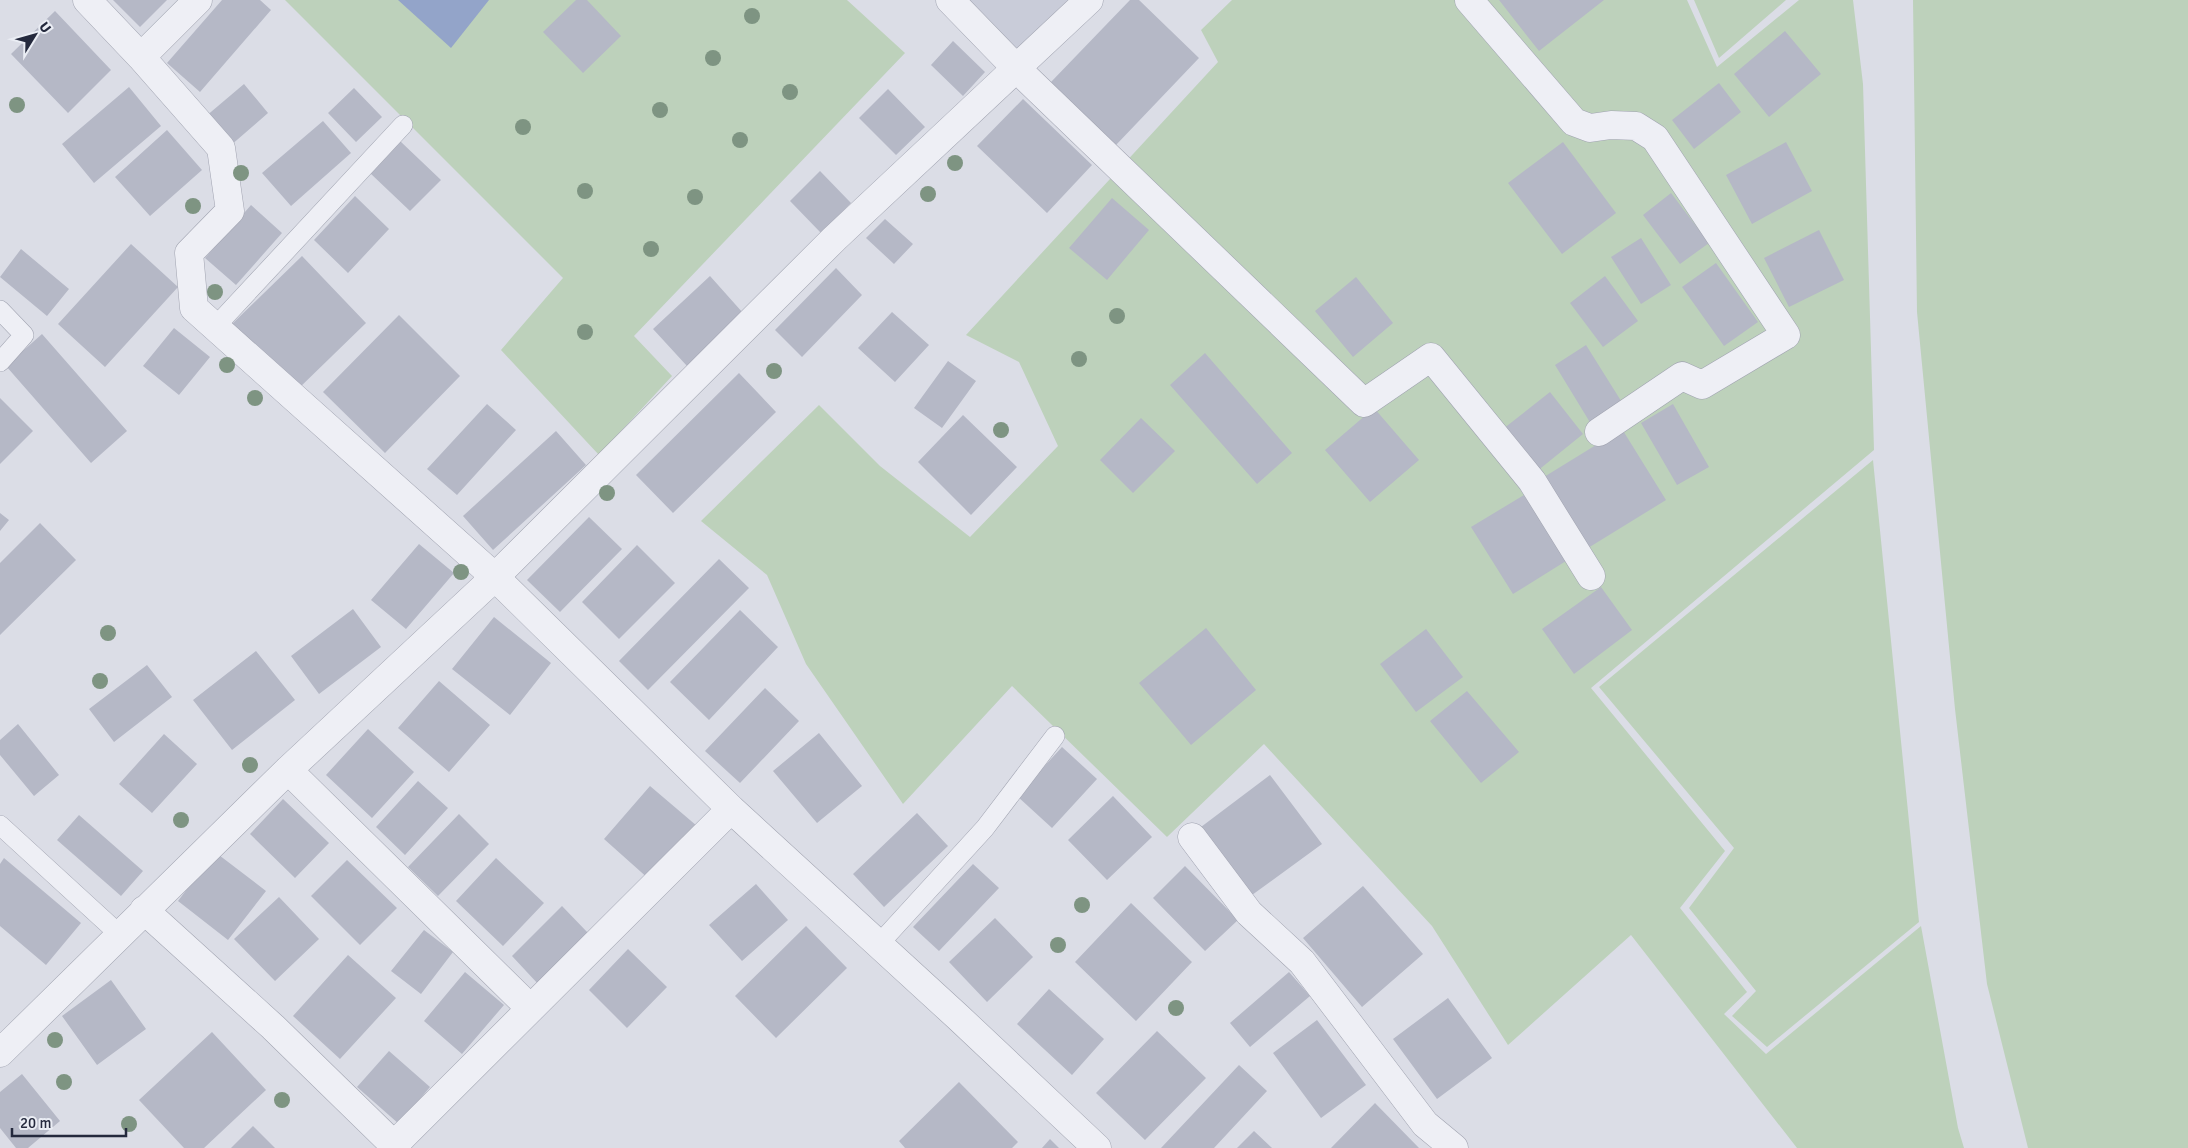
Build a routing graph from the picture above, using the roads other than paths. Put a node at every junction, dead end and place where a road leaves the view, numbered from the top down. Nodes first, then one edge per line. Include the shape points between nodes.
1 (87, 0) edge
2 (198, 0) edge
3 (950, 0) edge
4 (1089, 0) edge
5 (1469, 0) edge
6 (141, 57) junction
7 (1016, 68) junction
8 (403, 125) dead end
9 (0, 310) edge
10 (216, 326) junction
11 (0, 362) edge
12 (1600, 432) dead end
13 (1591, 576) dead end
14 (495, 577) junction
15 (1055, 736) dead end
16 (288, 770) junction
17 (731, 809) junction
18 (0, 824) edge
19 (1192, 837) dead end
20 (144, 910) junction
21 (119, 934) junction
22 (879, 944) junction
23 (530, 1008) junction
24 (0, 1053) edge
25 (396, 1147) edge
26 (1097, 1148) edge
27 (1454, 1148) edge

1 - 6 street
2 - 6 street
3 - 7 street
4 - 7 street
5 - 12 street via 1574,122 1590,128 1636,126 1655,138 1786,335 1702,385 1682,376
6 - 10 street via 220,148 230,211 189,253 194,308
7 - 13 street via 1364,403 1431,357 1532,481
7 - 14 street via 834,239
8 - 10 lane
9 - 11 lane via 24,335
10 - 14 street
14 - 16 street
14 - 17 street
15 - 22 lane via 985,828
16 - 20 street
16 - 23 street
17 - 22 street
17 - 23 street
18 - 21 lane
19 - 27 street via 1249,913 1302,962 1425,1124
20 - 21 street
20 - 25 street via 273,1027
21 - 24 street
22 - 26 street
23 - 25 street

